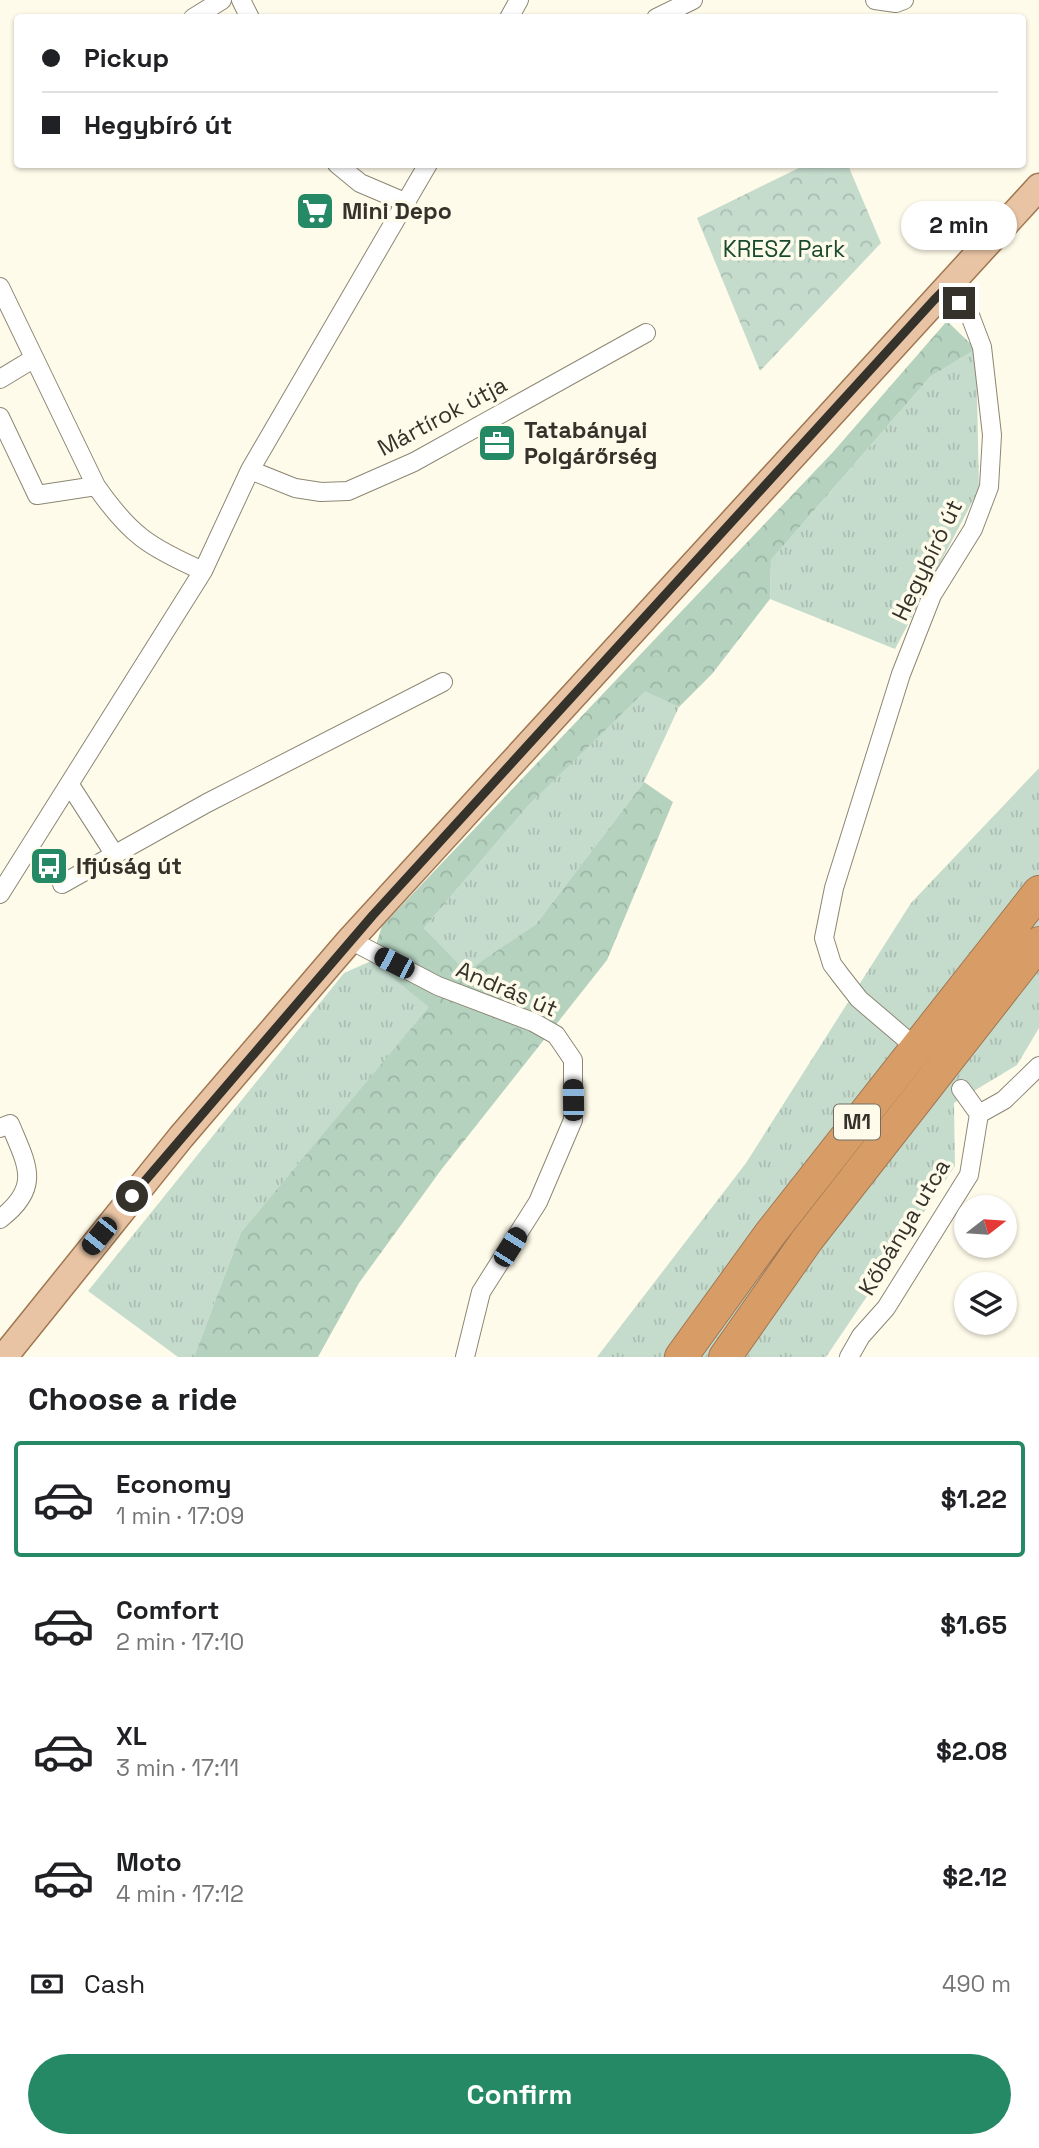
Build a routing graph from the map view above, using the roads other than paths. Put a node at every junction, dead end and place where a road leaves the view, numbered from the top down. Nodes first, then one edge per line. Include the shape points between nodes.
1 (222, 0) edge
2 (693, 0) edge
3 (875, 0) edge
4 (904, 0) edge
5 (199, 14) edge
6 (664, 14) edge
7 (342, 168) edge
8 (426, 168) edge
9 (1039, 187) edge
10 (407, 203) junction
11 (0, 287) edge
12 (946, 288) junction
13 (646, 333) dead end
14 (33, 359) junction
15 (0, 379) edge
16 (0, 417) edge
17 (250, 470) junction
18 (96, 486) junction
19 (203, 571) junction
20 (443, 682) dead end
21 (70, 785) junction
22 (116, 855) junction
23 (62, 884) dead end
24 (1039, 892) edge
25 (0, 894) edge
26 (351, 940) junction
27 (1039, 943) edge
28 (906, 1040) dead end
29 (1039, 1066) edge
30 (961, 1089) dead end
31 (979, 1114) junction
32 (0, 1128) edge
33 (0, 1219) edge
34 (4, 1357) edge
35 (464, 1357) edge
36 (681, 1357) edge
37 (725, 1357) edge
38 (849, 1357) edge

1 - 5 street
2 - 6 street
3 - 4 street
7 - 10 street via 360,183
8 - 10 street
9 - 12 main road
10 - 17 street
11 - 14 street
12 - 26 main road
12 - 28 street, Hegybíró út via 971,318 982,347 992,435 989,487 973,529 932,595 901,674 834,888 824,938 832,964 859,999
13 - 17 street, Mártírok útja via 414,462 348,491 295,488
14 - 15 street
14 - 18 street
16 - 18 street via 37,495
17 - 19 street
18 - 19 street via 112,509 157,551
19 - 21 street
20 - 22 street
21 - 22 street
21 - 25 street
22 - 23 street
24 - 36 highway, M1 via 770,1234
26 - 34 main road via 181,1137
26 - 35 street, András út via 438,986 556,1035 573,1060 573,1120 538,1202 481,1292
27 - 37 highway, M1 via 807,1240
29 - 31 street via 1004,1100
30 - 31 street
31 - 38 street, Kőbánya utca via 969,1175 886,1308
32 - 33 street via 9,1124 28,1168 26,1193

